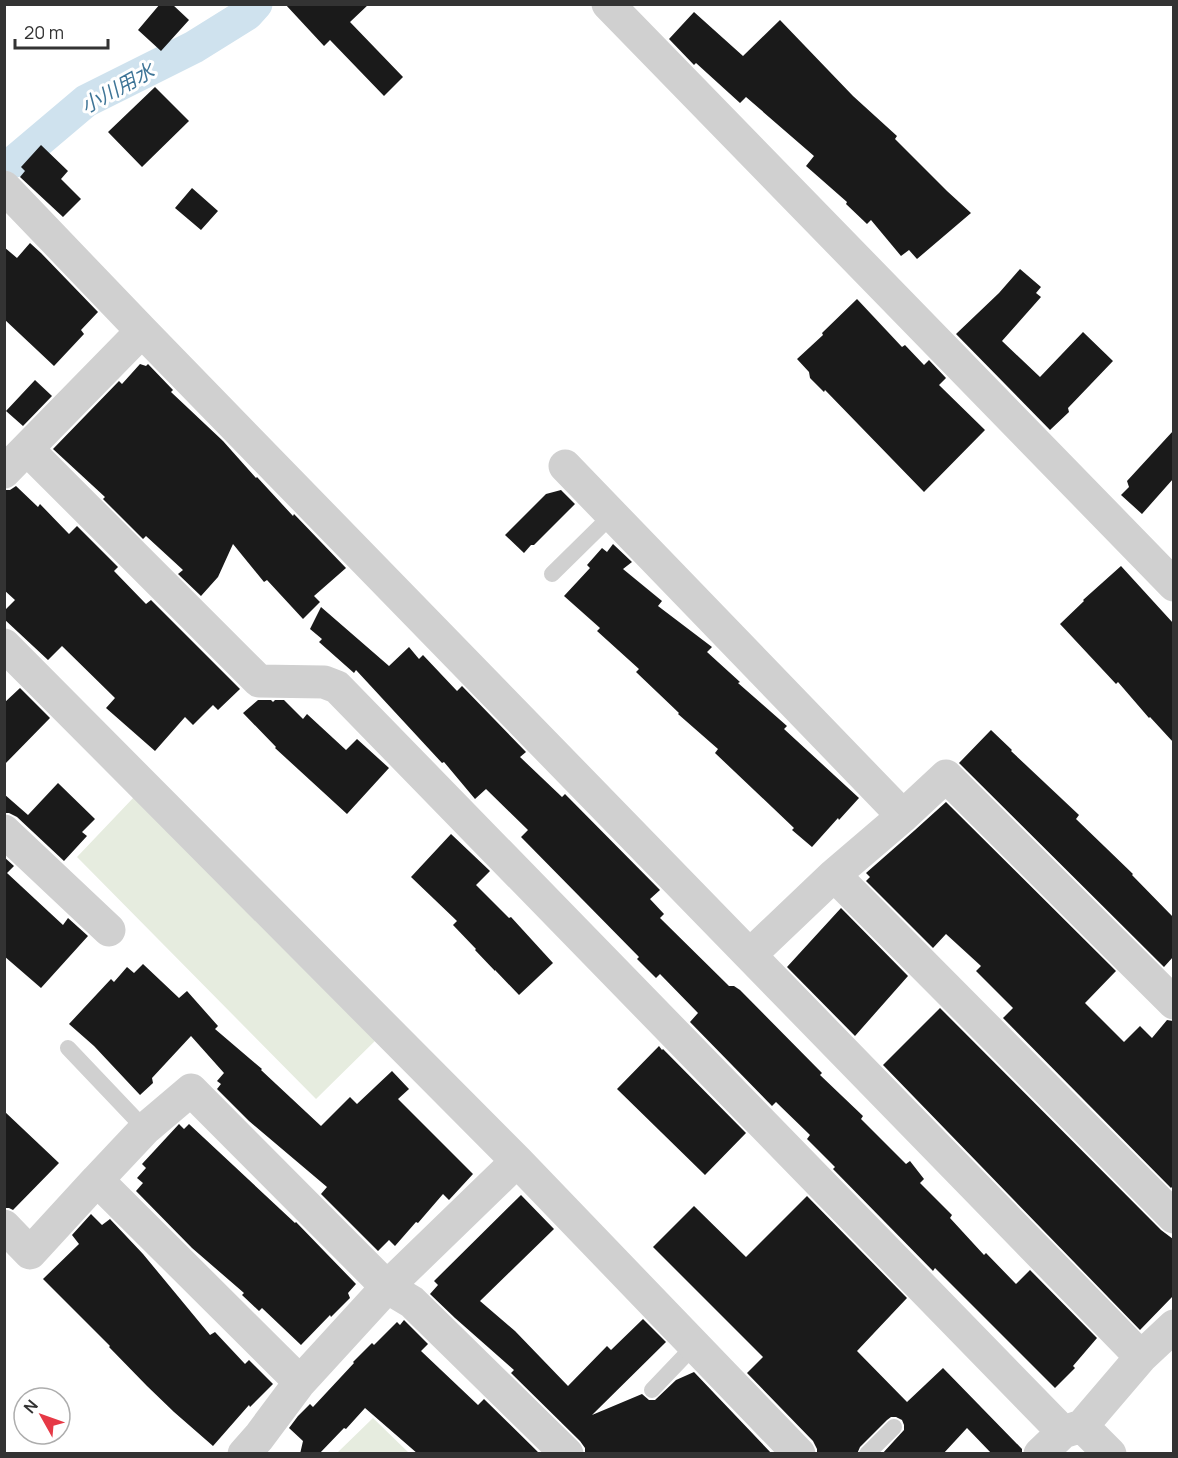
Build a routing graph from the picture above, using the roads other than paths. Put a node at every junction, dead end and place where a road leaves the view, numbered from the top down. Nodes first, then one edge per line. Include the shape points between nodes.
1 (609, 4) edge
2 (4, 187) edge
3 (142, 331) junction
4 (27, 449) junction
5 (565, 466) dead end
6 (4, 472) edge
7 (612, 515) junction
8 (552, 574) dead end
9 (1173, 585) edge
10 (4, 645) edge
11 (903, 816) junction
12 (4, 831) edge
13 (834, 875) junction
14 (109, 930) dead end
15 (751, 954) junction
16 (1173, 1003) edge
17 (68, 1048) dead end
18 (145, 1129) junction
19 (517, 1161) junction
20 (98, 1180) junction
21 (1173, 1217) edge
22 (4, 1226) edge
23 (387, 1287) junction
24 (1173, 1326) edge
25 (695, 1345) junction
26 (1141, 1357) junction
27 (300, 1382) junction
28 (652, 1390) dead end
29 (894, 1427) dead end
30 (1062, 1437) edge
31 (259, 1448) edge
32 (567, 1454) edge
33 (799, 1454) edge
34 (867, 1454) edge
35 (1110, 1454) edge

1 - 9 street
2 - 3 street
3 - 4 street
3 - 15 street
4 - 6 street
4 - 30 street via 259,681 324,682 337,687
5 - 7 street
7 - 8 lane
7 - 11 street
10 - 19 street
11 - 13 street
11 - 16 street via 946,776
12 - 14 street
13 - 15 street
13 - 21 street
15 - 26 street
17 - 18 lane
18 - 20 street
18 - 23 street via 191,1090
19 - 23 street
19 - 25 street
20 - 22 street via 30,1253
20 - 27 street
23 - 27 street
23 - 32 street via 412,1302
24 - 26 street
25 - 28 lane
25 - 33 street
26 - 30 street
27 - 31 street
29 - 34 lane
30 - 35 street

